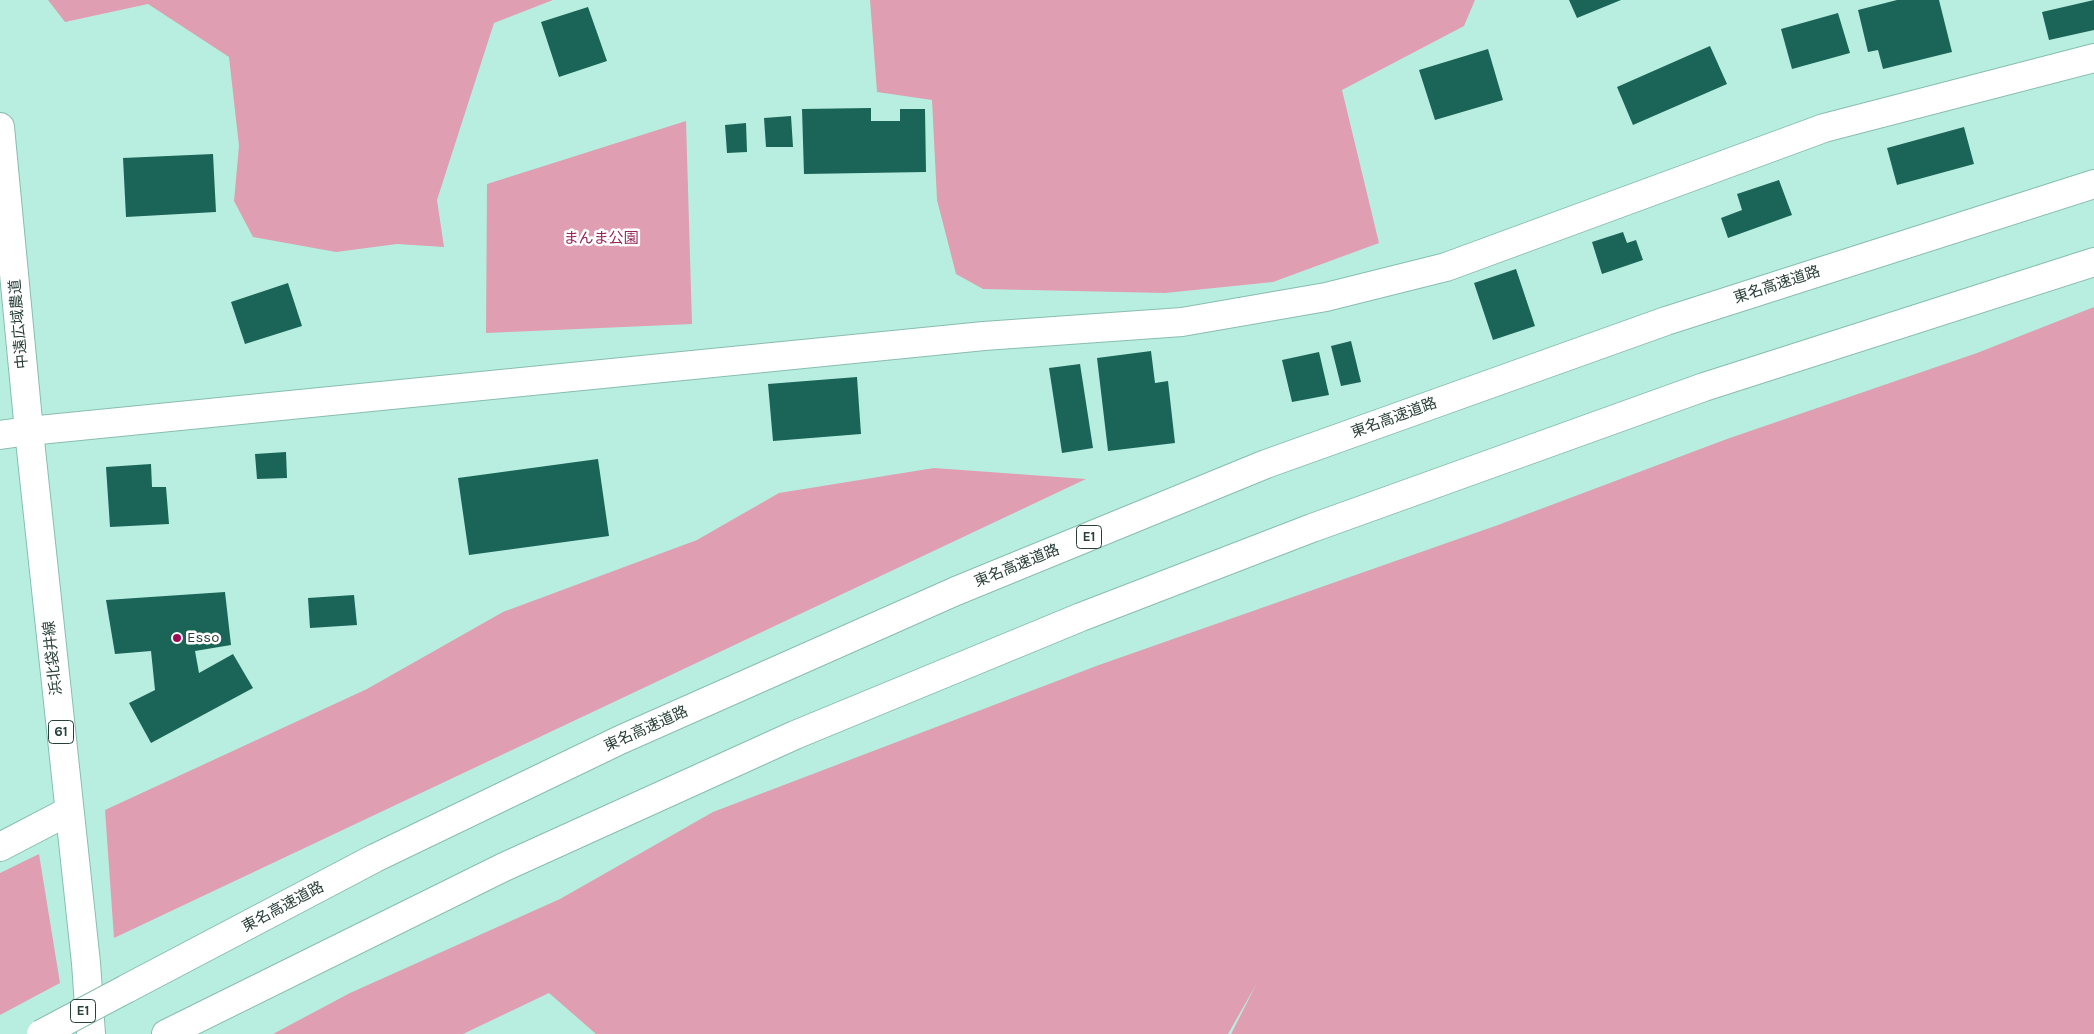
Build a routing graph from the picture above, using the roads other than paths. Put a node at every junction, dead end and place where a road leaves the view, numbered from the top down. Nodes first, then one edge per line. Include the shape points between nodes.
1 (2094, 58) edge
2 (0, 127) edge
3 (2094, 184) edge
4 (2094, 262) edge
5 (29, 431) junction
6 (0, 435) edge
7 (69, 811) junction
8 (0, 847) edge
9 (41, 1034) edge
10 (90, 1034) edge
11 (166, 1034) edge

1 - 5 main road via 1824,128 1446,267 1326,297 1182,322 984,336
2 - 5 main road, 中遠広域農道
3 - 9 main road, 東名高速道路 / E1, bridge via 1666,321 1266,464 975,583 620,740 375,858
4 - 11 main road via 1704,387 1312,528 1081,617 795,735 504,867
5 - 6 main road
5 - 7 main road, 浜北袋井線 / 61
7 - 8 main road
7 - 10 main road, 浜北袋井線 / 61 via 86,962

